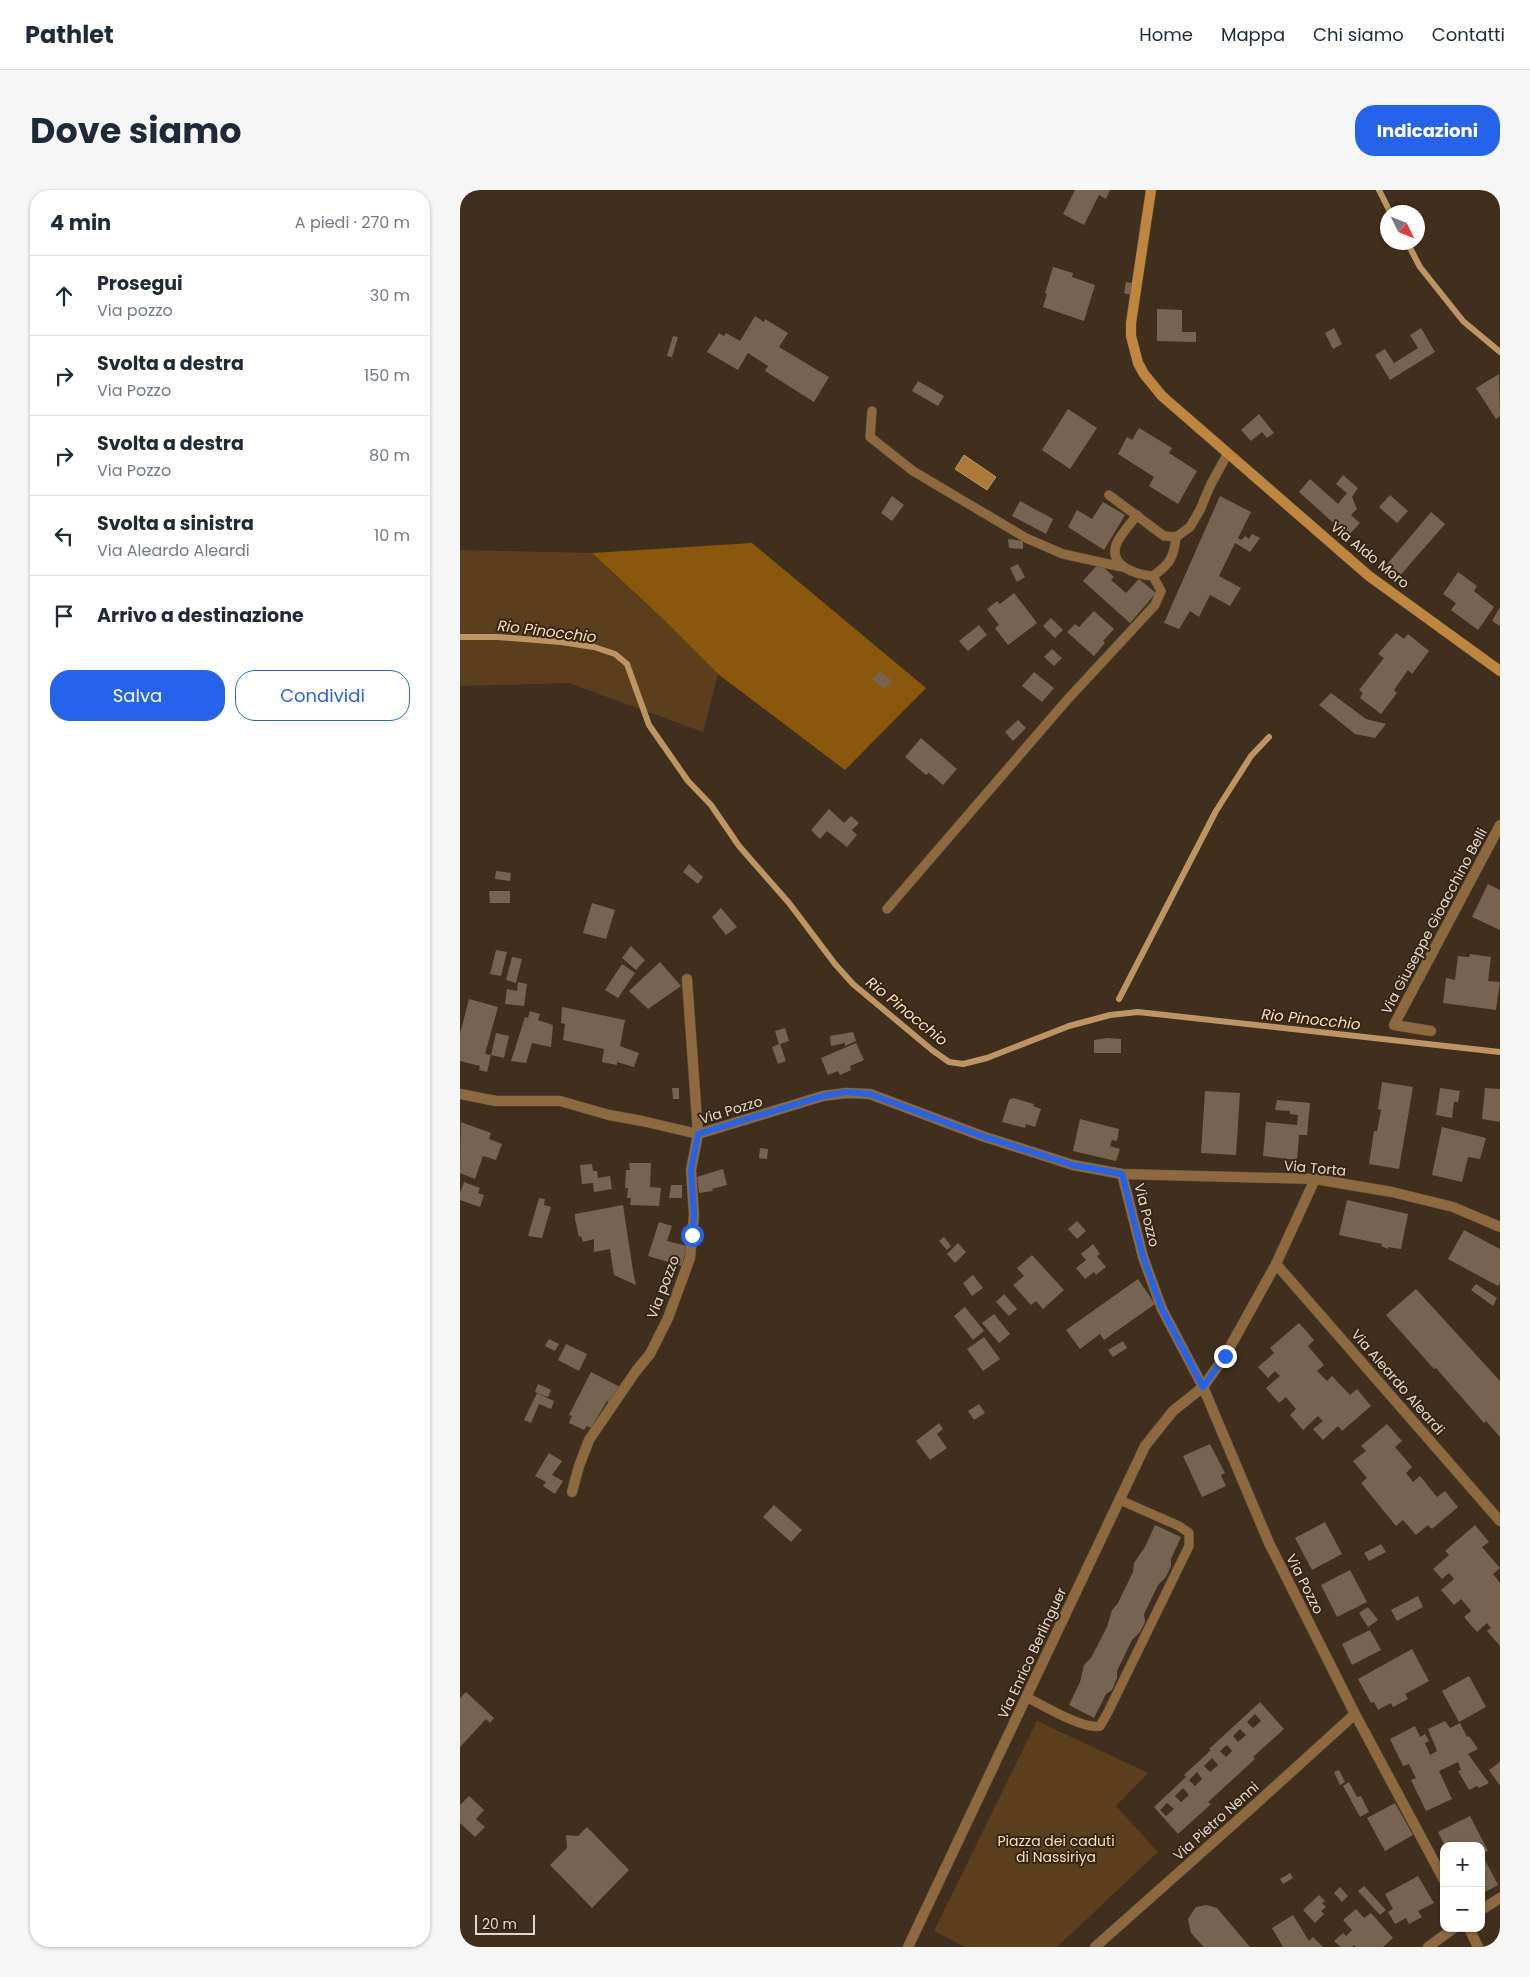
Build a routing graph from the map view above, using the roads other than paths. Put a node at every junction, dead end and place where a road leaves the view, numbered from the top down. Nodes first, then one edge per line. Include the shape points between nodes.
1 (1151, 190) edge
2 (872, 411) dead end
3 (1228, 453) junction
4 (1109, 495) dead end
5 (1136, 515) junction
6 (1176, 537) junction
7 (1122, 567) junction
8 (1153, 576) junction
9 (1500, 671) edge
10 (1500, 824) edge
11 (886, 909) dead end
12 (687, 979) dead end
13 (1431, 1031) dead end
14 (460, 1094) edge
15 (698, 1134) junction
16 (1122, 1174) junction
17 (1315, 1179) junction
18 (1500, 1227) edge
19 (1276, 1264) junction
20 (1203, 1387) junction
21 (572, 1492) dead end
22 (1120, 1500) junction
23 (1500, 1519) edge
24 (1026, 1697) junction
25 (1355, 1714) junction
26 (1440, 1873) edge
27 (1500, 1898) edge
28 (1485, 1907) edge
29 (1449, 1932) edge
30 (1471, 1932) edge
31 (908, 1947) edge
32 (1094, 1947) edge
33 (1428, 1947) edge
34 (1478, 1947) edge

1 - 3 main road, Via Aldo Moro via 1131,323 1134,349 1144,374 1162,396
2 - 7 lane via 870,437 913,470 1026,538 1063,554
3 - 6 lane via 1190,527
3 - 9 main road, Via Aldo Moro via 1369,576
4 - 5 lane
5 - 6 lane via 1164,536
5 - 7 lane via 1116,545 1116,558
6 - 8 lane via 1174,552 1166,566
7 - 8 lane via 1140,575
8 - 11 lane via 1161,591 1155,605 1067,700
10 - 13 street, Via Giuseppe Gioacchino Belli via 1394,1025
12 - 15 street, Via pozzo
14 - 15 street, Via Pozzo via 496,1101 560,1101
15 - 16 street, Via Pozzo via 823,1096 846,1092 870,1094 1009,1145 1073,1165
15 - 21 street, Via pozzo via 691,1170 694,1215 690,1258 668,1318 650,1354 590,1440
16 - 17 street, Via Torta
16 - 20 street, Via Pozzo via 1143,1257 1162,1309
17 - 18 street, Via Torta via 1392,1192 1453,1207
17 - 19 street
19 - 20 street via 1225,1356
19 - 23 street, Via Aleardo Aleardi
20 - 22 street, Via Enrico Berlinguer via 1173,1411 1145,1446
20 - 25 street, Via Pozzo via 1269,1543
22 - 24 street, Via Enrico Berlinguer
22 - 24 lane via 1179,1526 1189,1533 1190,1546 1100,1726 1093,1728 1082,1724
24 - 31 street, Via Enrico Berlinguer
25 - 26 street, Via Pozzo
25 - 32 street, Via Pietro Nenni
27 - 28 street
29 - 33 street
30 - 34 street

